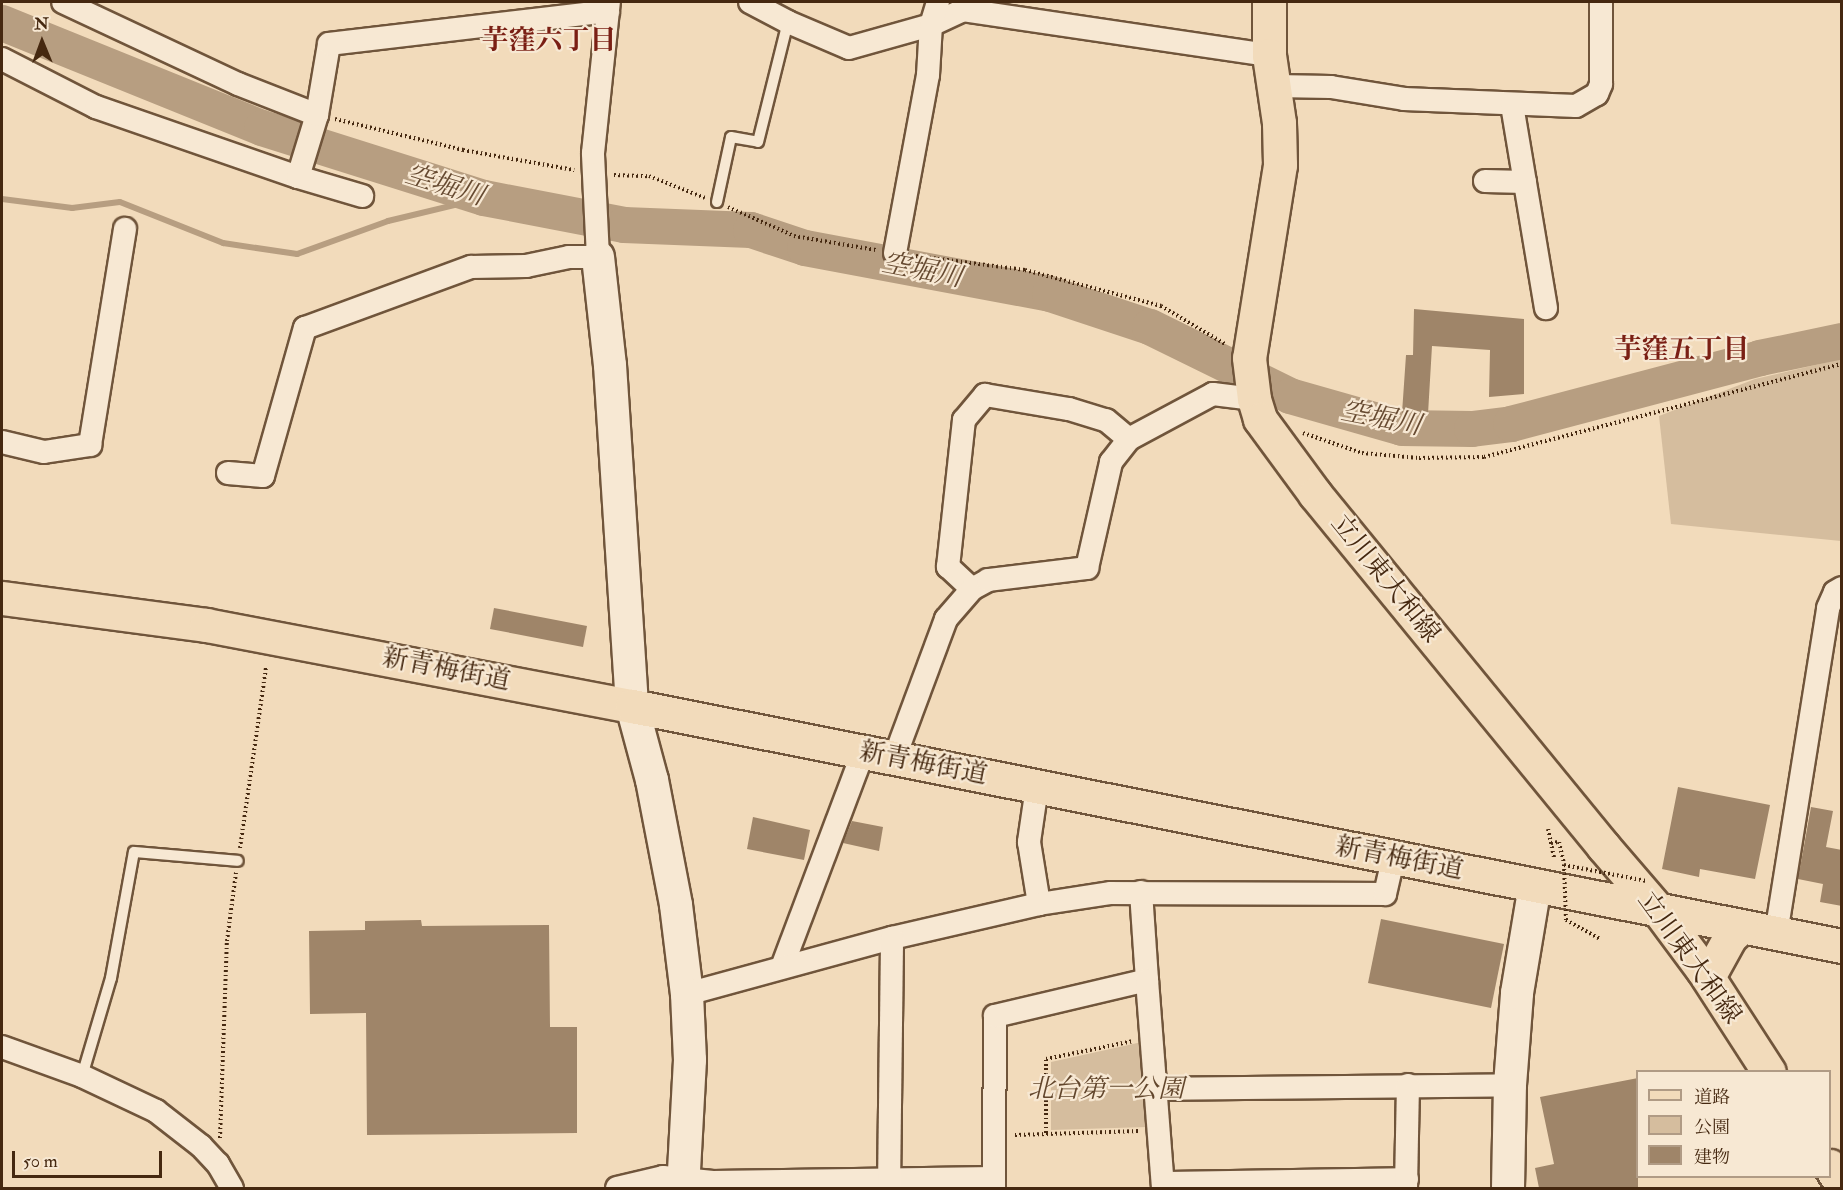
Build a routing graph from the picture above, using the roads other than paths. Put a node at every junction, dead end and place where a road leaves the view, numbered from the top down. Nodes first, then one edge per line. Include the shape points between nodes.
1 (63, 2) edge
2 (750, 2) edge
3 (938, 2) edge
4 (1269, 2) edge
5 (1601, 2) edge
6 (609, 7) edge
7 (789, 22) junction
8 (931, 25) junction
9 (2, 58) edge
10 (1272, 70) junction
11 (1512, 105) junction
12 (317, 115) junction
13 (298, 177) junction
14 (1485, 181) dead end
15 (1525, 182) junction
16 (362, 196) dead end
17 (717, 202) road end
18 (125, 229) dead end
19 (597, 247) junction
20 (895, 253) road end
21 (1546, 308) dead end
22 (1257, 409) junction
23 (1129, 439) junction
24 (2, 442) edge
25 (228, 473) dead end
26 (1842, 588) edge
27 (972, 589) junction
28 (2, 598) edge
29 (632, 706) junction
30 (879, 756) junction
31 (1037, 787) junction
32 (1393, 858) junction
33 (238, 861) road end
34 (1535, 886) junction
35 (1141, 892) junction
36 (1040, 904) junction
37 (1659, 911) junction
38 (1741, 927) junction
39 (1776, 934) junction
40 (892, 938) junction
41 (1842, 946) edge
42 (782, 967) junction
43 (1708, 977) junction
44 (1147, 980) junction
45 (687, 994) junction
46 (2, 1047) edge
47 (1768, 1070) edge
48 (82, 1076) junction
49 (1408, 1085) junction
50 (1510, 1085) junction
51 (1155, 1089) junction
52 (1831, 1168) edge
53 (684, 1183) edge
54 (994, 1183) edge
55 (1406, 1184) edge
56 (889, 1185) edge
57 (1842, 1185) edge
58 (1163, 1186) edge
59 (232, 1188) edge
60 (617, 1188) edge
61 (1508, 1188) edge

1 - 12 street via 238,84
2 - 7 street
3 - 8 street
4 - 10 main road, 立川東大和線
5 - 11 street via 1601,84 1597,94 1576,106
6 - 12 street via 329,44
6 - 19 street via 593,153
7 - 8 street via 849,48
7 - 17 lane via 758,142 731,137
8 - 10 street via 963,10
8 - 20 street via 928,75
9 - 13 street via 96,107
10 - 11 street via 1331,87 1404,99
10 - 22 main road, 立川東大和線 via 1280,123 1280,165 1249,358
11 - 15 street
12 - 13 street
13 - 16 street
14 - 15 street
15 - 21 street
18 - 24 street via 90,445 44,452
19 - 25 street via 526,266 471,267 305,328 263,476
19 - 29 street via 610,365
22 - 23 street via 1213,394
22 - 37 main road, 立川東大和線 via 1323,504
23 - 27 street via 1111,462 1087,568 988,580
23 - 27 street via 1106,420 1070,409 985,395 964,420 948,567
26 - 39 street via 1835,592 1828,608
27 - 30 street via 946,619
28 - 29 main road, 新青梅街道 via 206,625
29 - 30 main road, 新青梅街道
29 - 45 street via 652,780 676,905
30 - 31 main road, 新青梅街道
30 - 42 street
31 - 32 main road, 新青梅街道
31 - 36 street via 1029,842
32 - 34 main road, 新青梅街道
32 - 35 street via 1385,894
33 - 48 lane via 134,852 111,978
34 - 37 main road, 新青梅街道
34 - 50 street via 1517,993
35 - 36 street
35 - 44 street
36 - 40 street
37 - 38 main road, 新青梅街道
37 - 43 main road, 立川東大和線
38 - 39 main road, 新青梅街道
38 - 43 main road via 1730,937
39 - 41 main road, 新青梅街道
40 - 42 street
40 - 56 street
42 - 45 street
43 - 47 main road, 立川東大和線
44 - 51 street
44 - 54 street via 995,1016
45 - 53 street via 690,1060
46 - 48 street
48 - 59 street via 156,1111 182,1129 218,1164
49 - 50 street
49 - 51 street
49 - 55 street
50 - 61 street
51 - 58 street
52 - 57 main road
53 - 56 street
53 - 60 street via 663,1177
54 - 56 street
55 - 58 street

